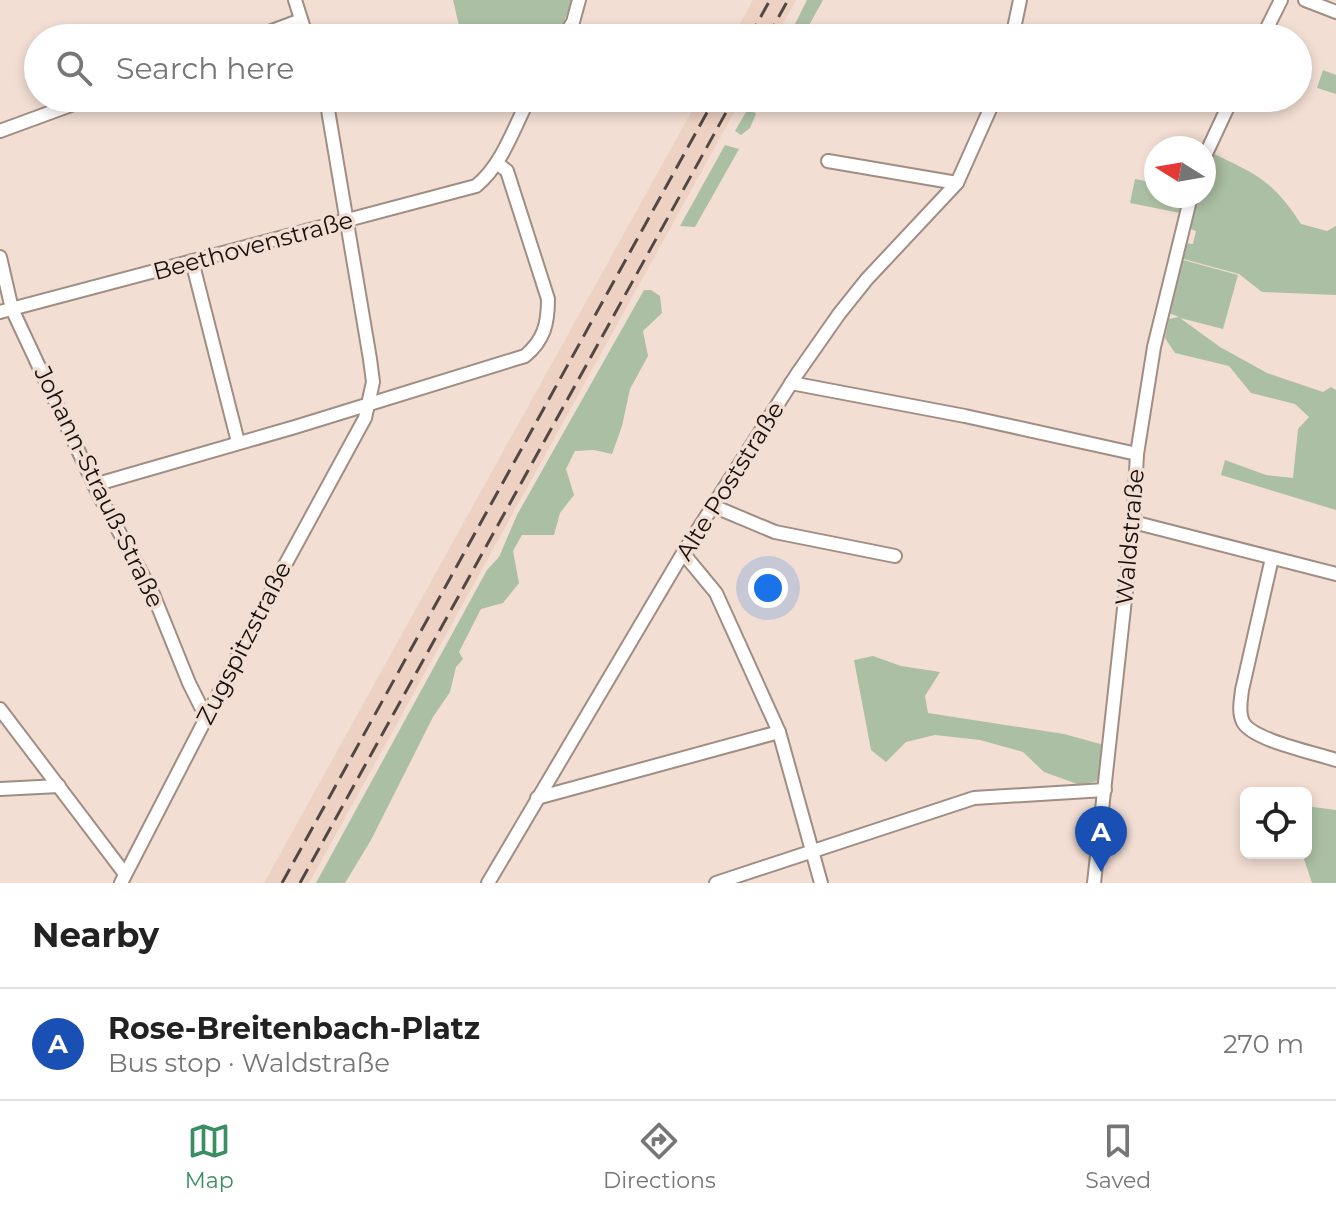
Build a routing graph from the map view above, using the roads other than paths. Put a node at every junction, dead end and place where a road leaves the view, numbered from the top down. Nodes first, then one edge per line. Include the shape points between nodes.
1 (295, 0) edge
2 (579, 0) edge
3 (1020, 0) edge
4 (1281, 0) edge
5 (1305, 0) edge
6 (1336, 12) edge
7 (301, 20) junction
8 (290, 24) edge
9 (302, 24) edge
10 (572, 24) edge
11 (1015, 24) edge
12 (1269, 24) edge
13 (52, 112) edge
14 (328, 112) edge
15 (522, 112) edge
16 (989, 112) edge
17 (1225, 112) edge
18 (0, 131) edge
19 (1214, 136) edge
20 (828, 161) dead end
21 (497, 163) junction
22 (957, 183) junction
23 (1188, 208) edge
24 (347, 221) junction
25 (0, 257) edge
26 (192, 261) junction
27 (6, 310) edge
28 (791, 383) junction
29 (368, 404) junction
30 (238, 442) junction
31 (1137, 454) junction
32 (94, 485) junction
33 (713, 506) junction
34 (1133, 522) junction
35 (683, 553) junction
36 (895, 556) dead end
37 (1272, 558) junction
38 (1336, 574) edge
39 (0, 709) edge
40 (208, 712) junction
41 (779, 732) junction
42 (1336, 760) edge
43 (59, 786) junction
44 (0, 789) edge
45 (1105, 790) junction
46 (537, 798) junction
47 (813, 849) junction
48 (123, 879) edge
49 (488, 883) edge
50 (716, 883) edge
51 (821, 883) edge
52 (1094, 883) edge

1 - 7 street
2 - 10 street
3 - 11 street
4 - 12 street
5 - 6 street
7 - 8 street
7 - 9 street
13 - 18 street
14 - 24 street, Zugspitzstraße
15 - 21 street, Beethovenstraße
16 - 22 street, Alte Poststraße
17 - 19 street
20 - 22 street
21 - 24 street, Beethovenstraße via 476,186
21 - 29 street via 507,171 548,299 548,321 539,344 525,356
22 - 28 street, Alte Poststraße via 867,279
23 - 31 street, Waldstraße via 1154,347
24 - 26 street, Beethovenstraße
24 - 29 street, Zugspitzstraße via 373,382
25 - 27 street, Johann-Strauß-Straße
26 - 27 street, Beethovenstraße
26 - 30 street
27 - 32 street, Johann-Strauß-Straße
28 - 31 street
28 - 33 street, Alte Poststraße
29 - 30 street
29 - 40 street, Zugspitzstraße
30 - 32 street
31 - 34 street, Waldstraße
32 - 40 street, Johann-Strauß-Straße via 153,594 201,707
33 - 35 street, Alte Poststraße
33 - 36 street via 775,532
34 - 37 street
34 - 45 street, Waldstraße
35 - 41 street via 716,593
35 - 46 street, Alte Poststraße
37 - 38 street
37 - 42 street via 1242,690 1243,722 1262,737
39 - 43 street
40 - 48 street, Zugspitzstraße
41 - 46 street
41 - 47 street
43 - 44 street
43 - 48 street
45 - 47 street via 974,798
45 - 52 street, Waldstraße
46 - 49 street, Alte Poststraße
47 - 50 street
47 - 51 street

